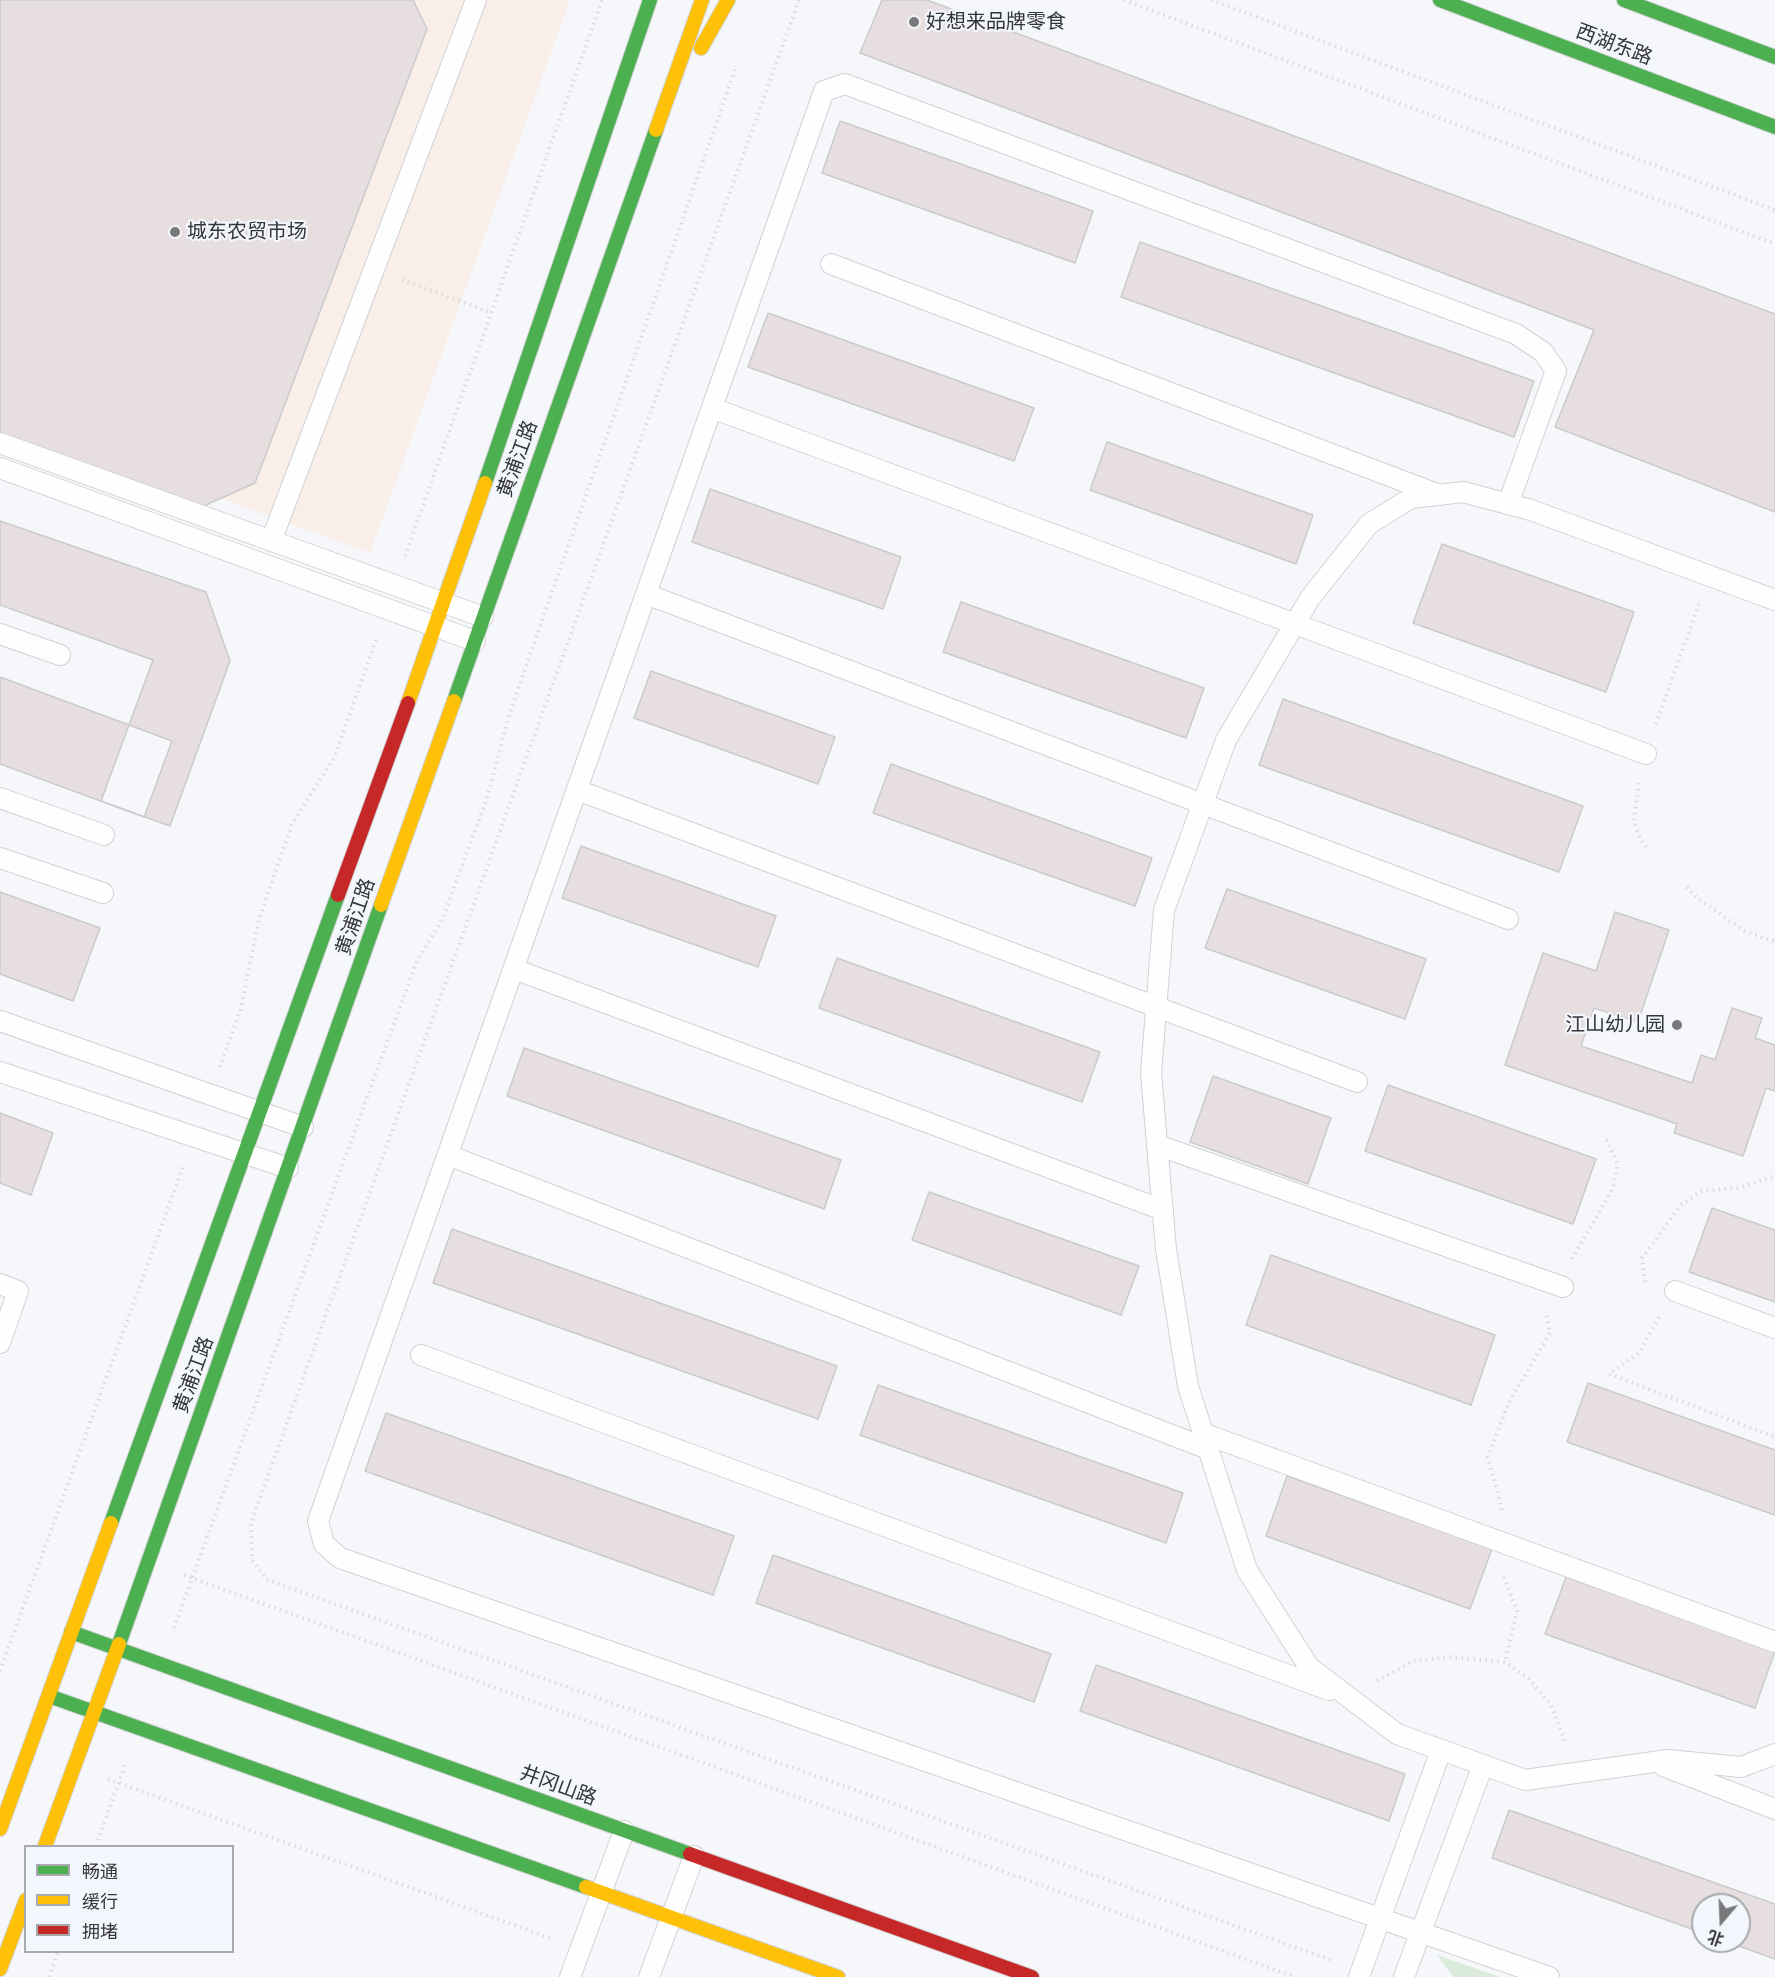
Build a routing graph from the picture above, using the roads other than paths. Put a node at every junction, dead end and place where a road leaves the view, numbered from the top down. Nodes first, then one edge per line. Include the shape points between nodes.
1 (476, 0) edge
2 (650, 0) edge
3 (702, 0) edge
4 (729, 0) edge
5 (1440, 0) edge
6 (1624, 0) edge
7 (623, 34) dead end
8 (1774, 56) edge
9 (615, 102) junction
10 (660, 120) junction
11 (1775, 127) edge
12 (831, 264) dead end
13 (712, 408) junction
14 (0, 443) edge
15 (0, 468) edge
16 (1440, 495) junction
17 (1508, 504) junction
18 (271, 541) junction
19 (646, 594) junction
20 (1775, 600) edge
21 (444, 603) junction
22 (483, 617) junction
23 (1294, 624) junction
24 (436, 626) junction
25 (0, 634) edge
26 (475, 641) junction
27 (60, 655) dead end
28 (1646, 754) road end
29 (577, 790) junction
30 (0, 798) edge
31 (1203, 803) junction
32 (104, 835) dead end
33 (0, 858) edge
34 (103, 893) dead end
35 (1508, 919) dead end
36 (514, 969) junction
37 (1156, 1007) junction
38 (0, 1021) edge
39 (0, 1072) edge
40 (1357, 1082) dead end
41 (259, 1112) junction
42 (303, 1127) junction
43 (1157, 1145) junction
44 (244, 1154) junction
45 (448, 1155) junction
46 (288, 1168) junction
47 (1163, 1210) junction
48 (0, 1284) edge
49 (1563, 1287) road end
50 (1675, 1292) dead end
51 (1775, 1328) edge
52 (0, 1343) edge
53 (421, 1355) dead end
54 (1205, 1441) junction
55 (71, 1632) junction
56 (1775, 1642) edge
57 (118, 1649) junction
58 (48, 1696) junction
59 (1348, 1697) junction
60 (95, 1713) junction
61 (1441, 1750) junction
62 (1775, 1754) edge
63 (1652, 1762) junction
64 (1483, 1765) junction
65 (1775, 1809) edge
66 (0, 1829) edge
67 (624, 1831) junction
68 (45, 1845) edge
69 (694, 1856) junction
70 (601, 1893) junction
71 (24, 1905) edge
72 (671, 1917) junction
73 (1380, 1918) junction
74 (1421, 1932) junction
75 (0, 1969) edge
76 (570, 1977) edge
77 (649, 1977) edge
78 (838, 1977) edge
79 (1032, 1977) edge
80 (1359, 1977) edge
81 (1404, 1977) edge
82 (1549, 1977) edge

1 - 18 lane
2 - 9 street, 黄浦江路
3 - 10 street, 黄浦江路
4 - 10 street
5 - 11 street, 西湖东路
6 - 8 street
7 - 9 street
9 - 21 street, 黄浦江路
10 - 22 street, 黄浦江路
12 - 16 lane
13 - 17 lane via 824,91 845,84 1516,334 1543,352 1556,371
13 - 19 lane
13 - 23 lane
14 - 18 lane
15 - 24 lane
16 - 17 lane via 1463,492
16 - 23 lane via 1412,498 1370,524
17 - 20 lane
18 - 21 lane
19 - 29 lane
19 - 31 lane
21 - 22 lane
21 - 24 street, 黄浦江路
22 - 26 street, 黄浦江路
23 - 28 lane
23 - 31 lane via 1226,740
24 - 26 lane
24 - 41 street, 黄浦江路
25 - 27 lane
26 - 42 street, 黄浦江路
29 - 36 lane
29 - 37 lane
30 - 32 lane
31 - 35 lane
31 - 37 lane via 1164,910
33 - 34 lane
36 - 45 lane
36 - 47 lane
37 - 40 lane
37 - 43 lane via 1151,1073
38 - 41 lane
39 - 44 lane
41 - 42 lane
41 - 44 street, 黄浦江路
42 - 46 street, 黄浦江路
43 - 47 lane
43 - 49 lane
44 - 46 lane
44 - 55 street, 黄浦江路
45 - 54 lane
45 - 73 lane via 318,1521 324,1544 340,1558
46 - 57 street, 黄浦江路
47 - 54 lane via 1188,1386
48 - 52 lane via 18,1291
50 - 51 lane
53 - 59 lane
54 - 56 lane
54 - 59 lane via 1247,1570 1308,1667
55 - 57 street, 井冈山路
55 - 58 street, 黄浦江路
57 - 60 street, 黄浦江路
57 - 67 street, 井冈山路
58 - 60 street
58 - 66 street, 黄浦江路
59 - 61 lane via 1397,1734
60 - 68 street, 黄浦江路
60 - 70 street
61 - 64 lane
61 - 73 lane
62 - 63 lane via 1741,1767
63 - 64 lane via 1525,1780
63 - 65 lane
64 - 74 lane
67 - 69 street, 井冈山路
67 - 70 lane
69 - 72 lane
69 - 79 street, 井冈山路
70 - 72 street
70 - 76 lane
71 - 75 street
72 - 77 lane
72 - 78 street
73 - 74 lane
73 - 80 lane
74 - 81 lane
74 - 82 lane

